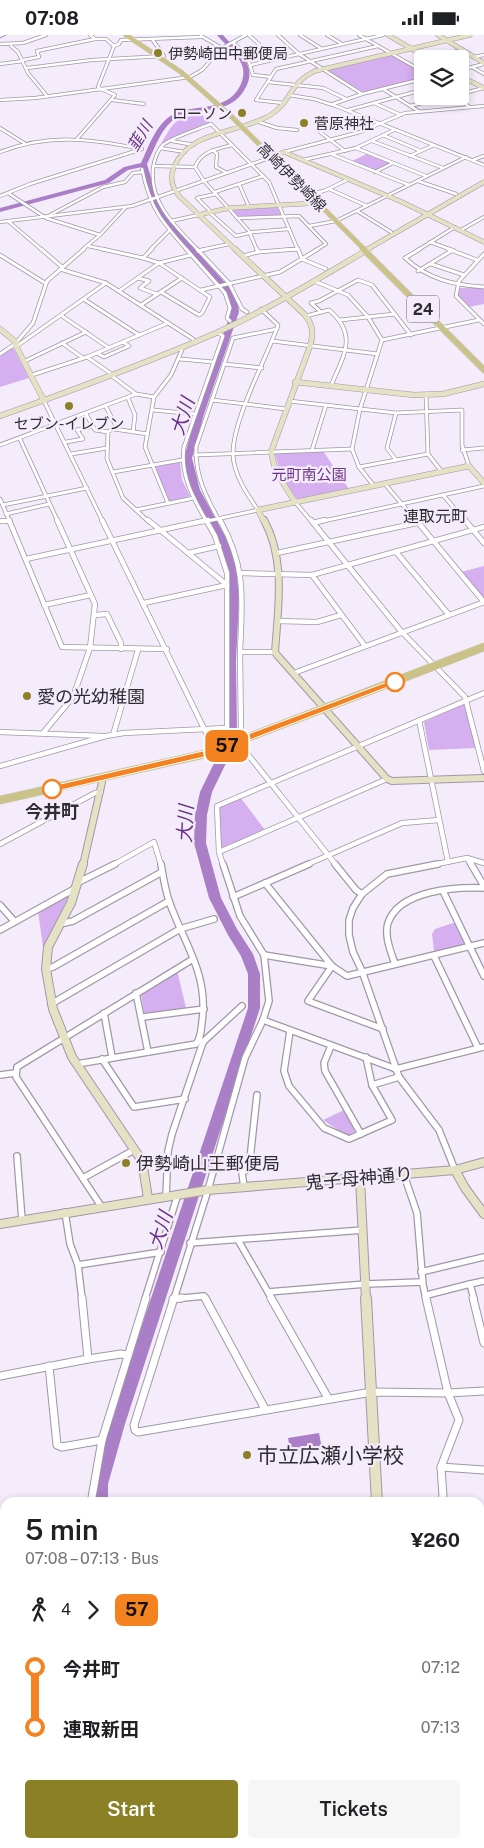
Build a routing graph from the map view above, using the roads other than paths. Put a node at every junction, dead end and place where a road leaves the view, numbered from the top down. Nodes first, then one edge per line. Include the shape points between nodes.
1 (46, 35) edge
2 (90, 35) edge
3 (126, 35) edge
4 (247, 35) edge
5 (278, 35) edge
6 (300, 35) edge
7 (327, 35) edge
8 (359, 35) edge
9 (383, 35) edge
10 (388, 35) edge
11 (438, 35) edge
12 (470, 35) edge
13 (200, 36) edge
14 (95, 39) junction
15 (132, 39) junction
16 (152, 39) junction
17 (367, 39) junction
18 (446, 41) junction
19 (29, 43) junction
20 (232, 43) junction
21 (0, 44) edge
22 (342, 44) junction
23 (114, 45) junction
24 (11, 46) junction
25 (378, 46) junction
26 (222, 48) junction
27 (322, 49) junction
28 (411, 49) junction
29 (462, 50) edge
30 (37, 51) junction
31 (414, 51) edge
32 (391, 53) junction
33 (299, 54) junction
34 (469, 54) edge
35 (484, 55) edge
36 (159, 57) junction
37 (474, 57) junction
38 (275, 59) junction
39 (108, 60) junction
40 (23, 61) junction
41 (310, 61) junction
42 (484, 63) edge
43 (0, 64) edge
44 (251, 65) junction
45 (414, 66) edge
46 (471, 67) joint
47 (27, 68) junction
48 (323, 69) junction
49 (484, 74) edge
50 (271, 77) junction
51 (188, 78) junction
52 (469, 80) edge
53 (414, 81) edge
54 (268, 82) junction
55 (296, 85) junction
56 (484, 88) edge
57 (100, 89) junction
58 (383, 89) junction
59 (469, 91) edge
60 (414, 92) edge
61 (362, 93) junction
62 (289, 95) junction
63 (47, 96) junction
64 (396, 97) junction
65 (346, 99) junction
66 (0, 100) edge
67 (112, 100) junction
68 (283, 103) junction
69 (373, 103) junction
70 (144, 104) dead end
71 (334, 104) junction
72 (414, 105) edge
73 (467, 105) edge
74 (410, 106) junction
75 (484, 106) edge
76 (470, 107) junction
77 (348, 110) junction
78 (420, 112) junction
79 (401, 115) junction
80 (256, 121) junction
81 (379, 125) junction
82 (241, 126) junction
83 (372, 127) junction
84 (0, 128) edge
85 (298, 130) dead end
86 (395, 130) junction
87 (220, 133) junction
88 (384, 135) junction
89 (77, 139) junction
90 (331, 140) junction
91 (171, 141) junction
92 (372, 141) junction
93 (24, 143) junction
94 (194, 145) junction
95 (232, 145) junction
96 (434, 145) junction
97 (160, 148) junction
98 (356, 148) junction
99 (213, 150) junction
100 (185, 151) junction
101 (345, 151) junction
102 (422, 151) junction
103 (0, 152) edge
104 (284, 153) junction
105 (331, 154) junction
106 (410, 156) junction
107 (484, 156) edge
108 (272, 157) junction
109 (466, 157) junction
110 (472, 160) junction
111 (303, 161) junction
112 (393, 163) junction
113 (252, 164) junction
114 (484, 165) edge
115 (154, 166) junction
116 (173, 167) junction
117 (195, 167) junction
118 (443, 168) junction
119 (376, 172) junction
120 (227, 173) junction
121 (263, 175) junction
122 (426, 176) junction
123 (349, 179) junction
124 (484, 180) edge
125 (204, 181) junction
126 (418, 181) junction
127 (239, 184) junction
128 (409, 185) junction
129 (329, 189) junction
130 (175, 191) junction
131 (8, 193) junction
132 (216, 193) junction
133 (310, 194) junction
134 (456, 194) junction
135 (0, 196) edge
136 (388, 196) junction
137 (157, 197) junction
138 (149, 200) junction
139 (318, 203) junction
140 (279, 206) junction
141 (367, 206) junction
142 (127, 207) junction
143 (249, 207) junction
144 (229, 208) junction
145 (357, 211) junction
146 (210, 212) junction
147 (426, 213) junction
148 (198, 215) junction
149 (50, 216) junction
150 (44, 217) junction
151 (284, 217) junction
152 (484, 217) edge
153 (238, 218) junction
154 (8, 221) junction
155 (171, 221) junction
156 (336, 221) junction
157 (0, 222) edge
158 (310, 227) junction
159 (455, 227) junction
160 (289, 229) junction
161 (461, 230) junction
162 (170, 231) junction
163 (391, 232) junction
164 (250, 233) junction
165 (100, 235) junction
166 (430, 242) junction
167 (484, 242) edge
168 (229, 244) junction
169 (88, 246) junction
170 (298, 249) junction
171 (365, 249) junction
172 (198, 251) junction
173 (453, 251) junction
174 (258, 252) junction
175 (484, 254) edge
176 (0, 255) edge
177 (191, 255) junction
178 (243, 257) junction
179 (143, 258) junction
180 (302, 259) junction
181 (478, 260) junction
182 (158, 263) junction
183 (431, 264) junction
184 (61, 268) junction
185 (326, 269) junction
186 (418, 271) junction
187 (464, 275) junction
188 (263, 276) junction
189 (138, 278) junction
190 (182, 278) junction
191 (314, 281) junction
192 (45, 283) junction
193 (106, 283) junction
194 (228, 283) junction
195 (220, 285) junction
196 (458, 287) junction
197 (484, 287) edge
198 (201, 290) junction
199 (119, 291) junction
200 (339, 291) junction
201 (159, 293) junction
202 (284, 295) junction
203 (85, 300) junction
204 (141, 305) junction
205 (261, 309) junction
206 (247, 312) junction
207 (321, 312) junction
208 (395, 314) junction
209 (62, 316) junction
210 (306, 316) junction
211 (368, 317) junction
212 (239, 318) junction
213 (479, 319) junction
214 (340, 320) junction
215 (168, 323) junction
216 (228, 323) junction
217 (484, 324) edge
218 (442, 328) junction
219 (0, 329) edge
220 (277, 329) junction
221 (86, 332) junction
222 (217, 332) junction
223 (139, 335) junction
224 (411, 335) junction
225 (193, 339) junction
226 (272, 341) junction
227 (382, 341) junction
228 (123, 342) junction
229 (62, 343) junction
230 (17, 344) junction
231 (310, 346) junction
232 (109, 348) junction
233 (180, 348) junction
234 (344, 350) junction
235 (97, 353) junction
236 (0, 354) edge
237 (378, 354) junction
238 (85, 358) junction
239 (180, 359) junction
240 (25, 361) junction
241 (213, 362) junction
242 (224, 364) junction
243 (262, 368) junction
244 (484, 370) edge
245 (32, 375) junction
246 (111, 375) junction
247 (295, 382) junction
248 (484, 384) edge
249 (331, 386) junction
250 (367, 391) junction
251 (136, 395) junction
252 (426, 395) junction
253 (154, 397) junction
254 (128, 398) junction
255 (44, 399) junction
256 (212, 400) junction
257 (289, 401) junction
258 (247, 405) junction
259 (326, 405) junction
260 (106, 407) junction
261 (286, 409) junction
262 (360, 409) junction
263 (153, 410) junction
264 (0, 412) edge
265 (427, 412) junction
266 (396, 413) junction
267 (86, 414) junction
268 (195, 414) junction
269 (0, 416) edge
270 (57, 425) junction
271 (93, 426) junction
272 (114, 429) junction
273 (108, 432) junction
274 (133, 432) junction
275 (148, 434) junction
276 (20, 439) junction
277 (66, 443) junction
278 (0, 445) edge
279 (107, 448) junction
280 (484, 448) edge
281 (352, 449) junction
282 (312, 450) junction
283 (462, 450) junction
284 (271, 452) junction
285 (233, 453) junction
286 (428, 453) junction
287 (71, 454) junction
288 (195, 455) junction
289 (182, 460) junction
290 (396, 460) junction
291 (152, 465) junction
292 (359, 467) junction
293 (469, 467) junction
294 (113, 472) junction
295 (442, 472) junction
296 (481, 475) edge
297 (385, 484) junction
298 (484, 484) edge
299 (374, 486) junction
300 (87, 488) junction
301 (443, 495) junction
302 (45, 496) junction
303 (194, 498) junction
304 (1, 501) edge
305 (168, 503) junction
306 (295, 503) junction
307 (401, 504) junction
308 (49, 505) junction
309 (136, 510) junction
310 (258, 510) junction
311 (6, 514) junction
312 (218, 519) junction
313 (0, 521) edge
314 (10, 521) junction
315 (208, 522) junction
316 (313, 523) junction
317 (417, 523) junction
318 (484, 527) edge
319 (473, 530) junction
320 (160, 532) junction
321 (114, 541) junction
322 (432, 542) junction
323 (330, 543) junction
324 (484, 543) edge
325 (219, 546) junction
326 (69, 550) junction
327 (396, 551) junction
328 (188, 553) junction
329 (277, 553) junction
330 (26, 559) junction
331 (349, 565) junction
332 (240, 573) junction
333 (278, 574) junction
334 (312, 575) junction
335 (227, 585) junction
336 (90, 595) junction
337 (484, 602) edge
338 (144, 603) junction
339 (44, 605) junction
340 (94, 615) junction
341 (342, 615) junction
342 (449, 615) junction
343 (277, 621) junction
344 (402, 633) junction
345 (365, 646) junction
346 (484, 647) edge
347 (90, 648) junction
348 (121, 649) junction
349 (167, 649) junction
350 (138, 650) junction
351 (240, 651) junction
352 (275, 652) junction
353 (435, 666) junction
354 (294, 673) junction
355 (484, 693) edge
356 (467, 700) junction
357 (325, 708) junction
358 (419, 721) junction
359 (206, 730) junction
360 (0, 732) edge
361 (43, 733) junction
362 (113, 735) junction
363 (106, 736) junction
364 (240, 741) junction
365 (358, 746) junction
366 (218, 749) junction
367 (0, 766) edge
368 (484, 771) edge
369 (102, 778) junction
370 (484, 778) edge
371 (387, 779) junction
372 (432, 780) junction
373 (271, 782) junction
374 (101, 792) junction
375 (0, 800) edge
376 (299, 818) junction
377 (439, 820) junction
378 (0, 844) edge
379 (219, 851) junction
380 (329, 855) junction
381 (467, 858) junction
382 (448, 862) junction
383 (484, 863) edge
384 (162, 872) junction
385 (265, 883) junction
386 (78, 885) junction
387 (484, 887) edge
388 (443, 891) junction
389 (362, 894) junction
390 (234, 897) junction
391 (169, 901) junction
392 (0, 905) edge
393 (214, 919) dead end
394 (14, 921) junction
395 (60, 924) junction
396 (180, 929) junction
397 (0, 930) edge
398 (484, 943) edge
399 (470, 946) junction
400 (264, 955) junction
401 (434, 956) junction
402 (193, 959) junction
403 (395, 964) junction
404 (332, 965) junction
405 (46, 969) junction
406 (362, 971) junction
407 (484, 976) edge
408 (136, 993) junction
409 (52, 1004) junction
410 (242, 1006) dead end
411 (204, 1009) junction
412 (104, 1013) junction
413 (142, 1017) junction
414 (263, 1020) junction
415 (383, 1029) junction
416 (290, 1031) junction
417 (64, 1037) junction
418 (201, 1041) junction
419 (331, 1045) junction
420 (481, 1047) edge
421 (148, 1052) junction
422 (112, 1057) junction
423 (366, 1057) junction
424 (102, 1059) junction
425 (77, 1064) junction
426 (396, 1069) junction
427 (16, 1073) junction
428 (0, 1075) edge
429 (399, 1077) junction
430 (372, 1085) junction
431 (257, 1095) dead end
432 (185, 1099) junction
433 (360, 1134) junction
434 (134, 1150) junction
435 (17, 1156) dead end
436 (484, 1162) edge
437 (455, 1170) junction
438 (404, 1175) junction
439 (83, 1178) junction
440 (360, 1179) junction
441 (244, 1187) junction
442 (205, 1191) junction
443 (181, 1194) junction
444 (166, 1197) junction
445 (148, 1198) junction
446 (101, 1206) junction
447 (65, 1212) junction
448 (484, 1214) edge
449 (22, 1220) junction
450 (0, 1224) edge
451 (363, 1230) junction
452 (238, 1240) junction
453 (190, 1243) junction
454 (161, 1251) junction
455 (484, 1257) edge
456 (78, 1265) junction
457 (421, 1272) junction
458 (484, 1281) edge
459 (422, 1282) junction
460 (366, 1284) junction
461 (470, 1284) junction
462 (268, 1292) junction
463 (426, 1295) junction
464 (173, 1299) junction
465 (482, 1325) edge
466 (484, 1343) edge
467 (128, 1355) junction
468 (88, 1359) junction
469 (49, 1366) junction
470 (0, 1375) edge
471 (484, 1391) edge
472 (372, 1392) junction
473 (448, 1393) junction
474 (328, 1398) junction
475 (265, 1409) junction
476 (102, 1440) junction
477 (442, 1467) junction
478 (484, 1470) edge
479 (92, 1497) edge
480 (377, 1497) edge
481 (442, 1497) edge

1 - 19 street
2 - 14 street
3 - 15 main road, 高崎伊勢崎線 / 24
4 - 20 street
4 - 38 street
5 - 33 street
6 - 27 street
7 - 22 street
8 - 17 street
9 - 17 street
10 - 28 street
11 - 18 street
12 - 18 street
13 - 16 street
13 - 26 street
14 - 23 street via 106,39
14 - 30 street
15 - 16 street
15 - 23 street via 121,40
15 - 36 main road, 高崎伊勢崎線 / 24
16 - 36 street via 164,55
17 - 22 street
17 - 25 street
18 - 28 street
18 - 29 street
19 - 24 street
19 - 30 street
20 - 26 street
20 - 44 street via 247,56
21 - 24 street
22 - 27 street
23 - 39 street
24 - 40 street
25 - 32 street
25 - 41 street
26 - 51 street via 202,70
27 - 33 street
28 - 31 street
28 - 32 street
30 - 40 street via 39,57
32 - 45 street
32 - 48 street
33 - 38 street
33 - 41 street
34 - 37 street
35 - 37 street
36 - 39 street
36 - 51 main road, 高崎伊勢崎線 / 24
37 - 42 street
38 - 44 street
39 - 47 street
39 - 57 street via 101,75
40 - 43 street
40 - 47 street
41 - 48 street
41 - 50 street via 276,69
42 - 46 street
44 - 50 street via 253,75
46 - 49 street
47 - 63 street
48 - 55 street via 302,77
48 - 61 street
50 - 54 street
51 - 57 street
51 - 82 main road, 高崎伊勢崎線 / 24
52 - 56 street
53 - 58 street
54 - 55 street
54 - 68 street via 256,100
55 - 62 street
55 - 65 street via 323,88
56 - 59 street
57 - 63 street
57 - 67 street via 115,95
58 - 61 street
58 - 64 street
60 - 64 street
61 - 65 street
62 - 68 street
62 - 71 street
63 - 66 street
64 - 69 street
64 - 74 street
65 - 71 street
67 - 70 street
67 - 89 street
68 - 80 street via 274,113
69 - 77 street
69 - 79 street
71 - 77 street
72 - 74 street
73 - 76 street
74 - 78 street
75 - 76 street
76 - 78 street
77 - 81 street
78 - 79 street
79 - 81 street
80 - 82 street
80 - 85 street
81 - 83 street
81 - 86 street
82 - 87 street
82 - 108 main road, 高崎伊勢崎線 / 24
83 - 90 street
83 - 90 street via 345,120 320,132
84 - 93 street
86 - 88 street
86 - 96 street
87 - 91 street via 211,124
87 - 94 street
87 - 95 street
88 - 92 street
88 - 102 street
89 - 93 street
89 - 131 street via 142,149
90 - 101 street
90 - 104 street
91 - 94 street
91 - 97 street
92 - 98 street
92 - 106 street
93 - 103 street
94 - 100 street
95 - 99 street
95 - 113 street
96 - 102 street
96 - 109 street
97 - 100 street
97 - 115 street
98 - 101 street
98 - 112 street
99 - 117 street via 200,157
99 - 120 street via 217,154 216,167
100 - 116 street
101 - 105 street
102 - 106 street
104 - 108 street
104 - 111 street
105 - 111 street
105 - 119 street
106 - 118 street
107 - 110 street
108 - 113 street
108 - 133 main road, 高崎伊勢崎線 / 24
109 - 110 street
109 - 118 street
110 - 114 street
111 - 123 street
112 - 119 street
112 - 122 street
113 - 120 street
113 - 121 street
115 - 116 street
115 - 137 street via 152,179
116 - 117 street
116 - 130 street via 171,179
117 - 125 street
118 - 122 street
119 - 128 street
120 - 125 street
121 - 127 street
121 - 140 street
122 - 126 street
123 - 129 street
123 - 136 street
124 - 134 street
124 - 147 street
125 - 130 street
125 - 132 street
126 - 128 street
126 - 134 street
127 - 132 street
127 - 143 street
128 - 136 street
129 - 133 street
129 - 141 street
130 - 137 street
130 - 148 street
131 - 135 street
131 - 150 street
132 - 144 street
132 - 146 street via 197,197
133 - 139 main road, 高崎伊勢崎線 / 24
134 - 147 street
136 - 141 street
136 - 147 street
137 - 138 street
137 - 155 street
138 - 142 street
138 - 149 street via 142,171 132,173 125,182 103,187
138 - 162 street
139 - 140 street
139 - 156 main road, 高崎伊勢崎線 / 24
140 - 143 street
140 - 151 street
141 - 145 street
142 - 149 street
142 - 165 street
143 - 144 street
144 - 146 street
144 - 153 street
145 - 156 street
145 - 163 street
146 - 148 street
146 - 164 street via 236,236
147 - 159 street
147 - 163 street
147 - 171 street
148 - 155 street
148 - 168 street
149 - 150 street
150 - 154 street
150 - 165 street
151 - 153 street
151 - 158 street via 299,216
151 - 160 street
152 - 161 street
153 - 164 street
154 - 157 street
154 - 184 street
155 - 172 street
156 - 158 street
156 - 171 main road, 高崎伊勢崎線 / 24
158 - 180 street via 326,244
159 - 161 street
159 - 166 street
160 - 164 street
160 - 170 street
161 - 167 street
162 - 177 street
162 - 179 street
163 - 171 street
164 - 174 street
165 - 169 street
166 - 173 street
166 - 186 street via 405,257
168 - 172 street
168 - 178 street
169 - 179 street
169 - 184 street
170 - 174 street
170 - 180 street
171 - 185 street
171 - 191 street
171 - 218 main road, 24
172 - 194 street
173 - 181 street
173 - 183 street
174 - 178 street
175 - 181 street
176 - 192 street
177 - 182 street
177 - 195 street
178 - 188 street
179 - 182 street
180 - 185 street
180 - 188 street
181 - 187 street
182 - 189 street
182 - 190 street
183 - 186 street
183 - 187 street
184 - 192 street
184 - 193 street
185 - 202 street
186 - 196 street
187 - 196 street
188 - 194 street
188 - 202 street
189 - 199 street
189 - 201 street via 149,281 140,287
190 - 198 street
190 - 201 street
191 - 200 street
191 - 202 street
192 - 230 street via 36,319
193 - 199 street
193 - 203 street
194 - 195 street
194 - 206 street via 242,309
195 - 198 street
195 - 216 street via 228,300
196 - 197 street
196 - 213 street via 456,297
198 - 201 street via 210,297 199,315
199 - 204 street
200 - 207 street via 311,303
200 - 208 street via 358,280 372,285
200 - 211 street via 347,294
201 - 204 street
202 - 205 street
202 - 206 street
202 - 210 street
203 - 209 street
203 - 223 street
204 - 215 street
205 - 212 street
205 - 220 street via 278,325
206 - 212 street
207 - 210 street
207 - 214 street via 329,310
208 - 211 street
208 - 224 street
209 - 221 street
209 - 230 street
210 - 231 street via 314,329
211 - 214 street
211 - 227 street
212 - 216 street
213 - 217 street
213 - 218 street
214 - 234 street via 347,336
215 - 223 street
215 - 225 street
216 - 222 street
216 - 225 street
218 - 224 street
218 - 244 main road, 24
219 - 230 street
220 - 226 street
220 - 242 street via 235,337
221 - 229 street
221 - 232 street
222 - 233 street
222 - 241 street via 223,336
223 - 228 street
224 - 227 street
225 - 246 street
226 - 231 street
226 - 243 street
227 - 237 street
228 - 232 street
228 - 235 street via 129,346 104,357
229 - 238 street
229 - 240 street
230 - 236 street
230 - 240 street
231 - 234 street
231 - 247 street
232 - 235 street
233 - 239 street
233 - 246 street
234 - 237 street
234 - 249 street
235 - 238 street
237 - 250 street
238 - 245 street
238 - 246 street
239 - 241 street
239 - 253 street
240 - 245 street
241 - 268 street
242 - 243 street
242 - 256 street
243 - 258 street
245 - 255 street
246 - 251 street
246 - 255 street
247 - 249 street
247 - 257 street
248 - 252 street
249 - 250 street
250 - 252 street
250 - 262 street
251 - 253 street
251 - 254 street
252 - 265 street
253 - 263 street
254 - 260 street
254 - 274 street via 137,415
255 - 264 street
255 - 269 street
255 - 270 street
256 - 258 street
256 - 288 street
257 - 259 street
257 - 261 street
258 - 261 street
258 - 285 street via 236,431
259 - 262 street
259 - 282 street
260 - 267 street
260 - 272 street via 116,427
261 - 284 street
262 - 266 street
262 - 281 street
263 - 268 street
263 - 275 street
265 - 266 street
265 - 283 street via 462,410
265 - 286 street
266 - 290 street via 387,447
267 - 270 street
267 - 271 street
268 - 289 street
270 - 276 street
270 - 277 street
271 - 273 street via 95,430
271 - 277 street via 78,430 83,439
272 - 273 street
272 - 274 street
273 - 279 street
274 - 275 street
275 - 291 street via 145,447
276 - 278 street
276 - 302 street
277 - 287 street
279 - 287 street
279 - 294 street via 107,459
280 - 283 street
281 - 282 street
281 - 292 street
282 - 284 street
283 - 293 street
284 - 285 street
284 - 306 street via 276,472
285 - 288 street
285 - 310 street via 241,483
286 - 290 street
286 - 295 street
287 - 300 street
288 - 312 street via 198,480
289 - 291 street
289 - 303 street via 186,482
290 - 292 street
291 - 294 street
291 - 305 street
292 - 299 street
293 - 295 street
293 - 296 street
294 - 309 street via 123,498
295 - 297 street
296 - 298 street
297 - 299 street
297 - 307 street
298 - 301 street
299 - 306 street
300 - 302 street
300 - 321 street
301 - 307 street
301 - 319 street
302 - 304 street
302 - 308 street
303 - 305 street
303 - 315 street
304 - 311 street
305 - 309 street
306 - 310 street
306 - 316 street
307 - 316 street
307 - 317 street
308 - 311 street
308 - 326 street
309 - 320 street
310 - 312 street
310 - 329 street
311 - 314 street
312 - 315 street
312 - 332 street via 233,545
313 - 314 street
314 - 330 street
315 - 320 street
315 - 325 street
316 - 323 street
317 - 322 street
317 - 323 street
318 - 319 street
319 - 322 street
319 - 324 street
320 - 321 street
320 - 328 street
321 - 326 street
321 - 338 street
322 - 327 street
322 - 337 street
323 - 329 street
323 - 331 street
325 - 328 street
325 - 335 street
326 - 330 street
326 - 336 street
327 - 331 street
327 - 342 street
328 - 335 street
329 - 333 street
330 - 339 street
331 - 334 street
331 - 344 street
332 - 333 street
332 - 351 street
333 - 334 street
333 - 343 street
334 - 341 street
335 - 338 street
335 - 359 street via 227,728
336 - 339 street
336 - 340 street
337 - 342 street
338 - 349 street
339 - 347 street via 62,647
340 - 347 street
340 - 348 street via 107,614
341 - 343 street via 317,621
341 - 345 street
342 - 344 street
343 - 352 street
344 - 345 street
344 - 353 street
345 - 354 street
346 - 353 main road
347 - 348 street
347 - 361 street via 72,700
348 - 350 street
349 - 350 street
349 - 359 street
350 - 362 street
351 - 352 street
351 - 364 street
352 - 354 street
353 - 356 street
353 - 357 main road
354 - 357 street
355 - 356 street
356 - 358 street
356 - 368 street
357 - 364 main road
357 - 365 street
358 - 365 street
358 - 372 street
359 - 362 street
359 - 366 street
360 - 361 street
361 - 363 street
362 - 363 street
363 - 367 street
364 - 366 main road
364 - 373 street
365 - 371 street
365 - 373 street
366 - 369 main road via 182,761
369 - 374 street
369 - 375 main road
370 - 372 street
371 - 372 street
371 - 376 street
372 - 377 street
373 - 376 street
373 - 379 street via 216,806
374 - 378 street
374 - 386 street
376 - 379 street
376 - 380 street
377 - 380 street via 402,823
377 - 382 street
379 - 390 street
380 - 385 street
380 - 389 street
381 - 382 street
381 - 383 street
381 - 387 street
382 - 389 street via 387,875
384 - 386 street via 154,842
384 - 391 street
384 - 395 street via 73,921
385 - 390 street
385 - 404 street
386 - 394 street
386 - 395 street
387 - 388 street
388 - 399 street
388 - 403 street via 405,901 388,921 387,936
389 - 406 street via 351,913 348,927 353,952
390 - 400 street via 240,916
391 - 396 street
391 - 405 street
392 - 394 street
393 - 396 street
394 - 397 street
395 - 405 street via 48,947
396 - 402 street
396 - 409 street
398 - 399 street
399 - 401 street
399 - 407 street
400 - 404 street
400 - 414 street via 269,1001
401 - 403 street
401 - 420 street
402 - 408 street
402 - 411 street via 202,981
403 - 406 street
404 - 406 street via 347,976
404 - 415 street via 308,1001
405 - 409 street
406 - 415 street
408 - 412 street
408 - 413 street
409 - 417 street
410 - 418 street
411 - 413 street
411 - 418 street
412 - 417 street
412 - 422 street
413 - 421 street
414 - 416 street
414 - 442 street via 245,1058
415 - 426 street
416 - 419 street
416 - 433 street via 284,1071 289,1086 324,1127 349,1139
417 - 425 street
417 - 427 street via 20,1064
418 - 421 street
418 - 432 street
419 - 423 street
419 - 433 street via 324,1063 325,1071
420 - 426 street
421 - 422 street
422 - 424 street
423 - 426 street
423 - 430 street
424 - 425 street
424 - 432 street via 134,1107
425 - 434 street
426 - 429 street
427 - 428 street
427 - 439 street
429 - 430 street
429 - 437 street via 438,1130
430 - 433 street via 392,1120
431 - 441 street via 250,1168 242,1173
432 - 444 street via 168,1151
434 - 439 street
434 - 445 street via 144,1167
435 - 449 street
436 - 437 street, 鬼子母神通り
437 - 438 street, 鬼子母神通り
437 - 448 street
438 - 440 street, 鬼子母神通り
438 - 457 street via 417,1213
439 - 446 street
440 - 441 street, 鬼子母神通り
440 - 451 street
441 - 442 street, 鬼子母神通り
442 - 443 street, 鬼子母神通り
442 - 453 street
443 - 444 street
443 - 454 street
444 - 445 street
445 - 446 street
446 - 447 street
447 - 449 street
447 - 456 street via 70,1244
449 - 450 street
451 - 452 street
451 - 460 street
452 - 453 street
452 - 462 street
453 - 464 street
454 - 456 street
454 - 467 street
455 - 457 street
456 - 468 street
457 - 459 street
458 - 461 street
459 - 460 street
459 - 463 street
460 - 462 street
460 - 472 street
461 - 463 street
461 - 465 street
462 - 474 street
463 - 473 street
464 - 475 street via 204,1296
464 - 475 street via 135,1430
465 - 466 street
467 - 468 street
467 - 476 street
468 - 469 street
469 - 470 street
469 - 476 street via 57,1445 62,1447
471 - 473 street
472 - 473 street
472 - 474 street
472 - 480 street
473 - 477 street via 459,1420
474 - 475 street
476 - 479 street
477 - 478 street
477 - 481 street

